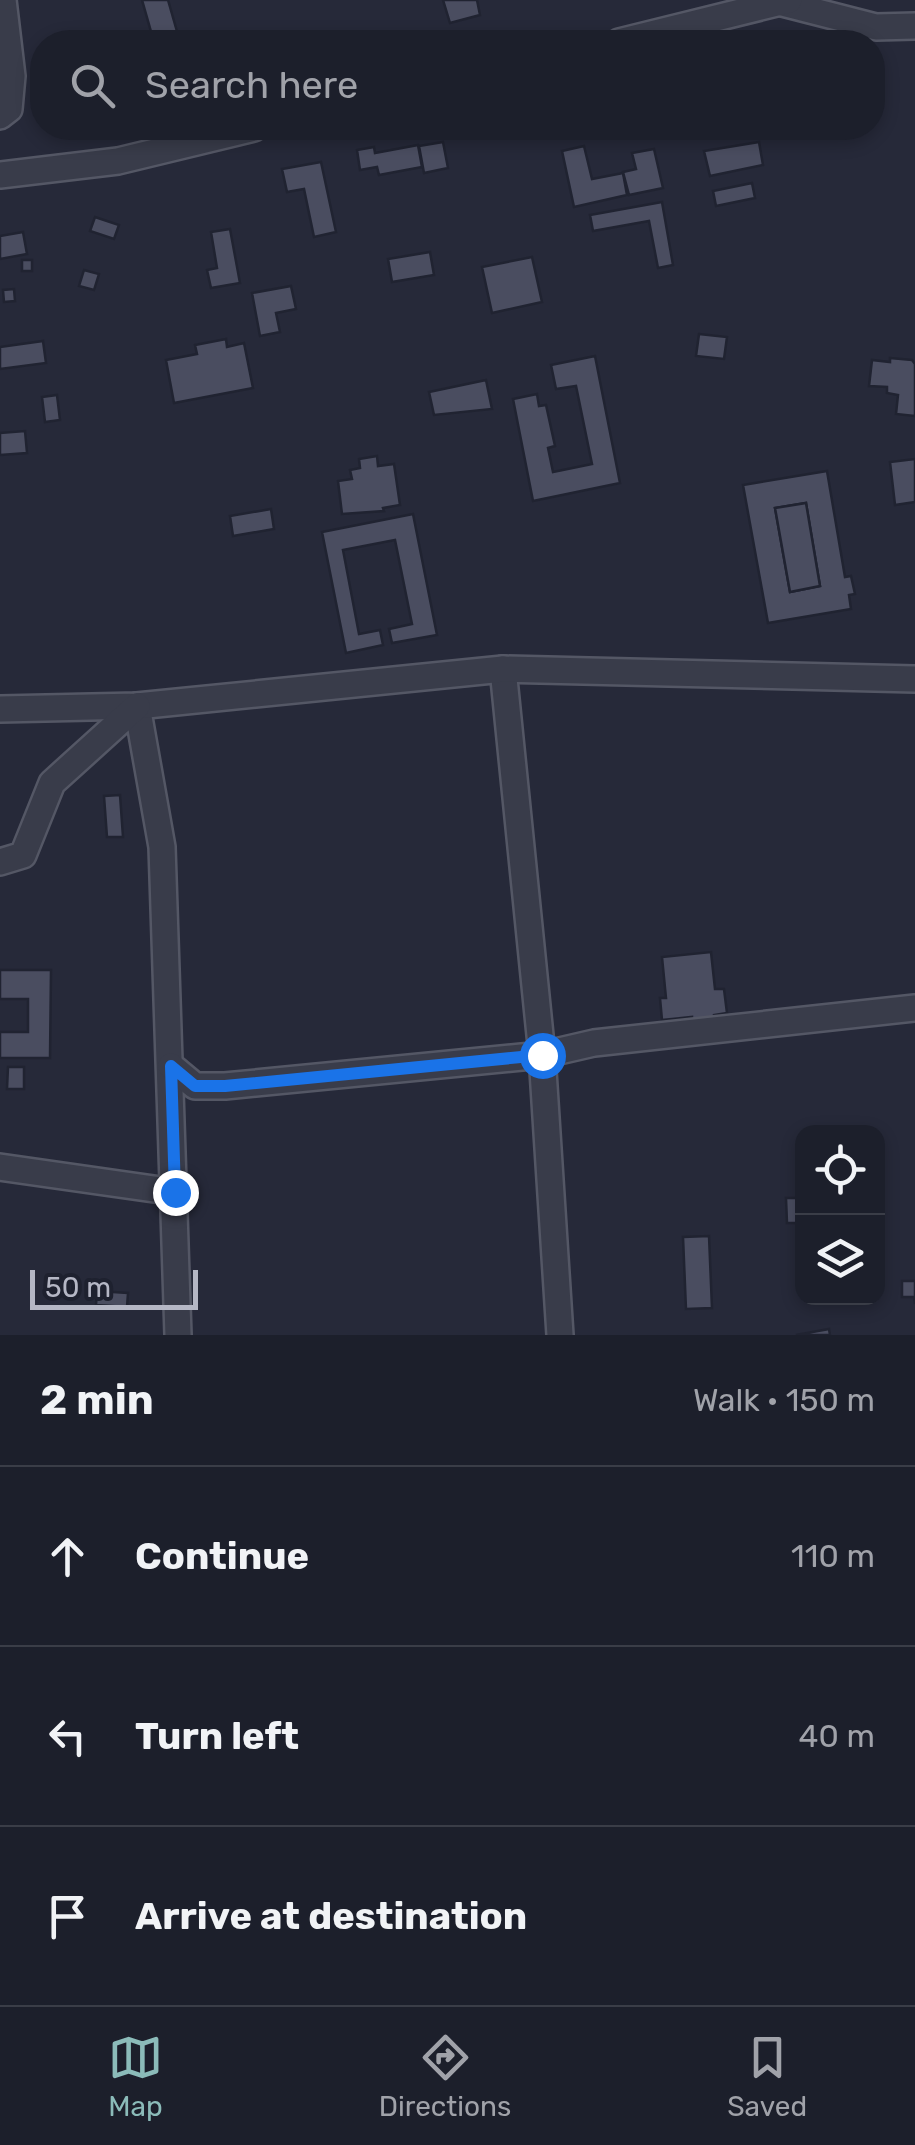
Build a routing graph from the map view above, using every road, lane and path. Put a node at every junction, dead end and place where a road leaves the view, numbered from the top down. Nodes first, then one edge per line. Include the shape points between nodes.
1 (3, 0) edge
2 (786, 1) edge
3 (915, 26) edge
4 (668, 30) edge
5 (0, 116) edge
6 (205, 140) edge
7 (0, 174) edge
8 (503, 669) junction
9 (915, 678) edge
10 (137, 706) junction
11 (0, 709) edge
12 (0, 862) edge
13 (915, 1008) edge
14 (542, 1055) junction
15 (171, 1066) junction
16 (0, 1167) edge
17 (175, 1192) junction
18 (178, 1335) edge
19 (560, 1335) edge

1 - 5 street via 12,76 9,109
2 - 3 street via 876,28
2 - 4 street
6 - 7 street via 118,161
8 - 9 street
8 - 10 street
8 - 14 street
10 - 11 street
10 - 12 street via 52,783 24,855
10 - 15 street via 162,847
13 - 14 street via 594,1043
14 - 15 street via 225,1086 195,1086
14 - 19 street
15 - 17 street
16 - 17 street
17 - 18 street

